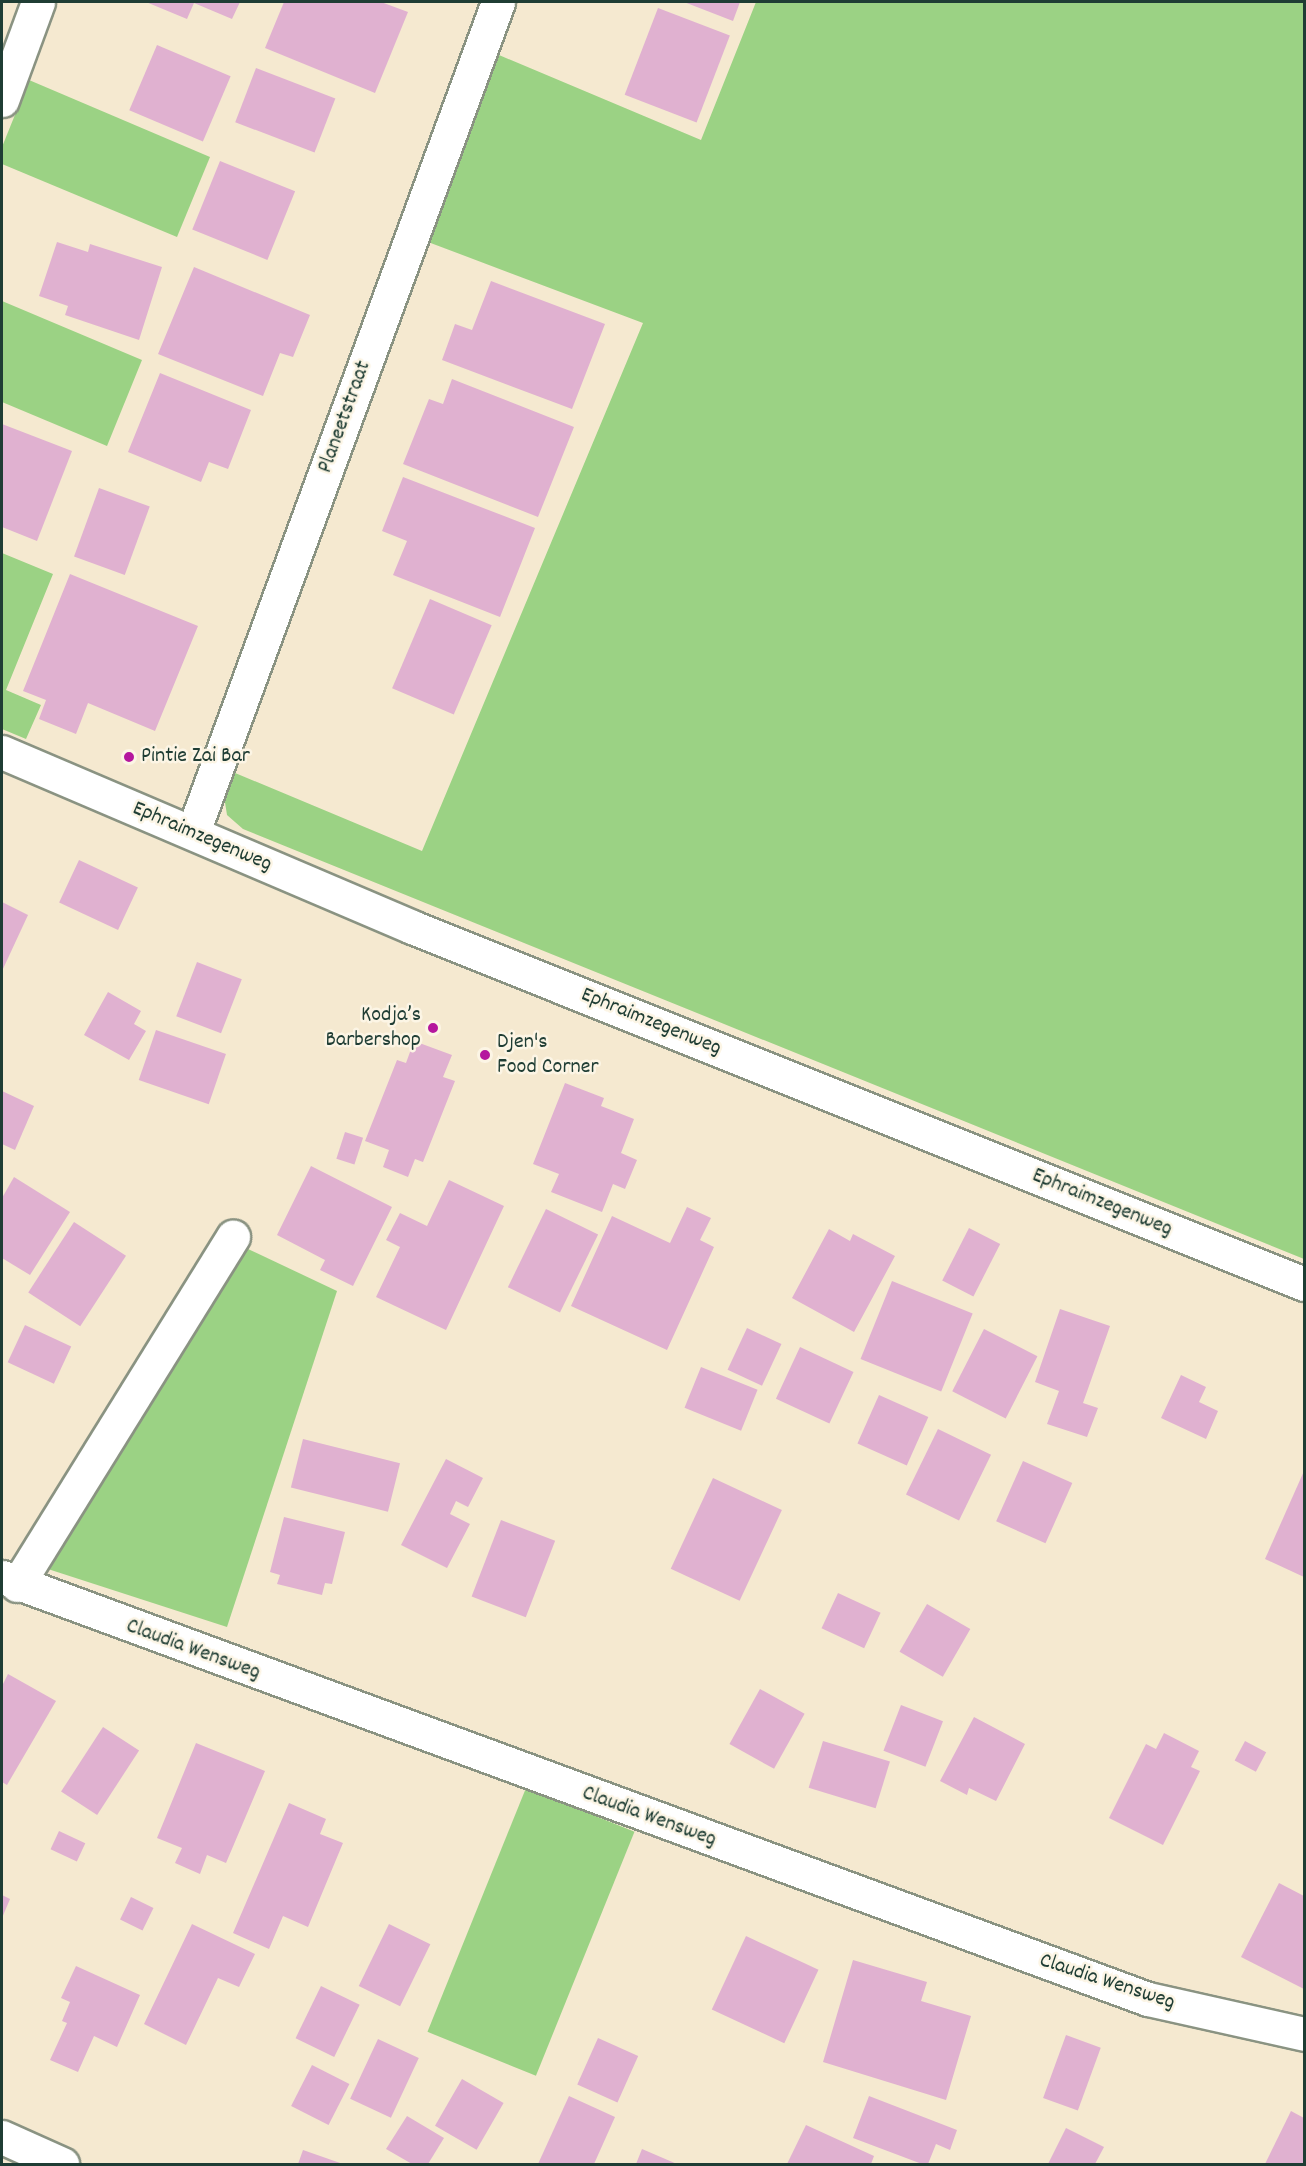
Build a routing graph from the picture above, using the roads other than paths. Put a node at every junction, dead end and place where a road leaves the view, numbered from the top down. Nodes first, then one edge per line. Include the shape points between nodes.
1 (38, 2) edge
2 (498, 2) edge
3 (2, 100) edge
4 (2, 752) edge
5 (193, 832) junction
6 (233, 1236) dead end
7 (1305, 1284) edge
8 (9, 1581) edge
9 (1305, 2034) edge
10 (2, 2137) edge
11 (62, 2164) edge

1 - 3 street
2 - 5 street, Planeetstraat
4 - 5 street, Ephraimzegenweg
5 - 7 street, Ephraimzegenweg via 412,927
6 - 8 street
8 - 9 street, Claudia Wensweg via 1148,1999
10 - 11 street

